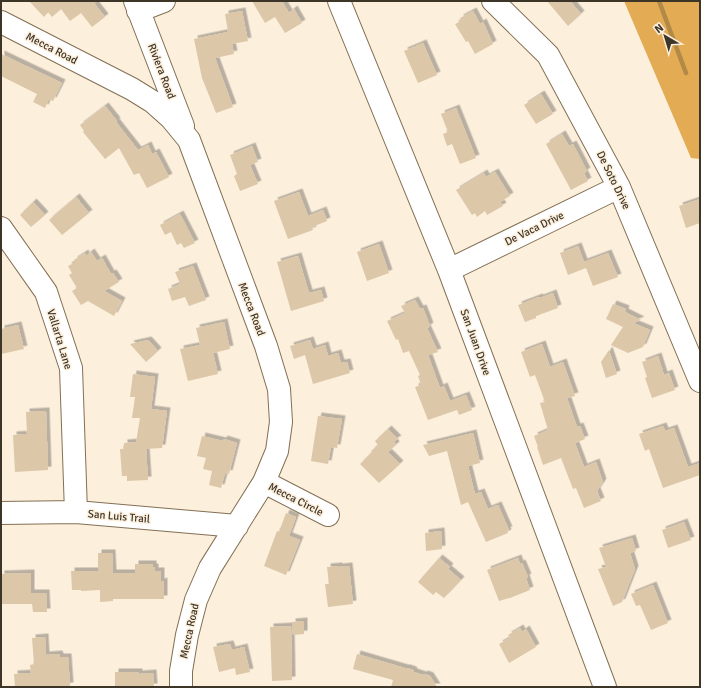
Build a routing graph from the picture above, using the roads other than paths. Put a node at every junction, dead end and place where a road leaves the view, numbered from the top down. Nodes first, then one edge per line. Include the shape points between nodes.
1 (164, 1) edge
2 (339, 1) edge
3 (493, 1) edge
4 (137, 6) edge
5 (1, 22) edge
6 (189, 140) junction
7 (619, 187) junction
8 (1, 228) edge
9 (449, 270) junction
10 (700, 381) edge
11 (264, 482) junction
12 (76, 512) junction
13 (1, 513) edge
14 (328, 515) dead end
15 (236, 526) junction
16 (181, 687) edge
17 (605, 687) edge

1 - 4 street
2 - 9 street, San Juan Drive
3 - 7 street, De Soto Drive via 548,55
4 - 6 street, Riviera Road
5 - 6 street, Mecca Road via 153,102 171,118
6 - 11 street, Mecca Road via 266,346 279,389 280,422 276,451
7 - 9 street, De Vaca Drive
7 - 10 street, De Soto Drive
8 - 12 street, Vallarta Lane via 46,292 71,368
9 - 17 street, San Juan Drive
11 - 14 street, Mecca Circle
11 - 15 street, Mecca Road
12 - 13 street, San Luis Trail
12 - 15 street, San Luis Trail
15 - 16 street, Mecca Road via 210,568 196,600 187,635

